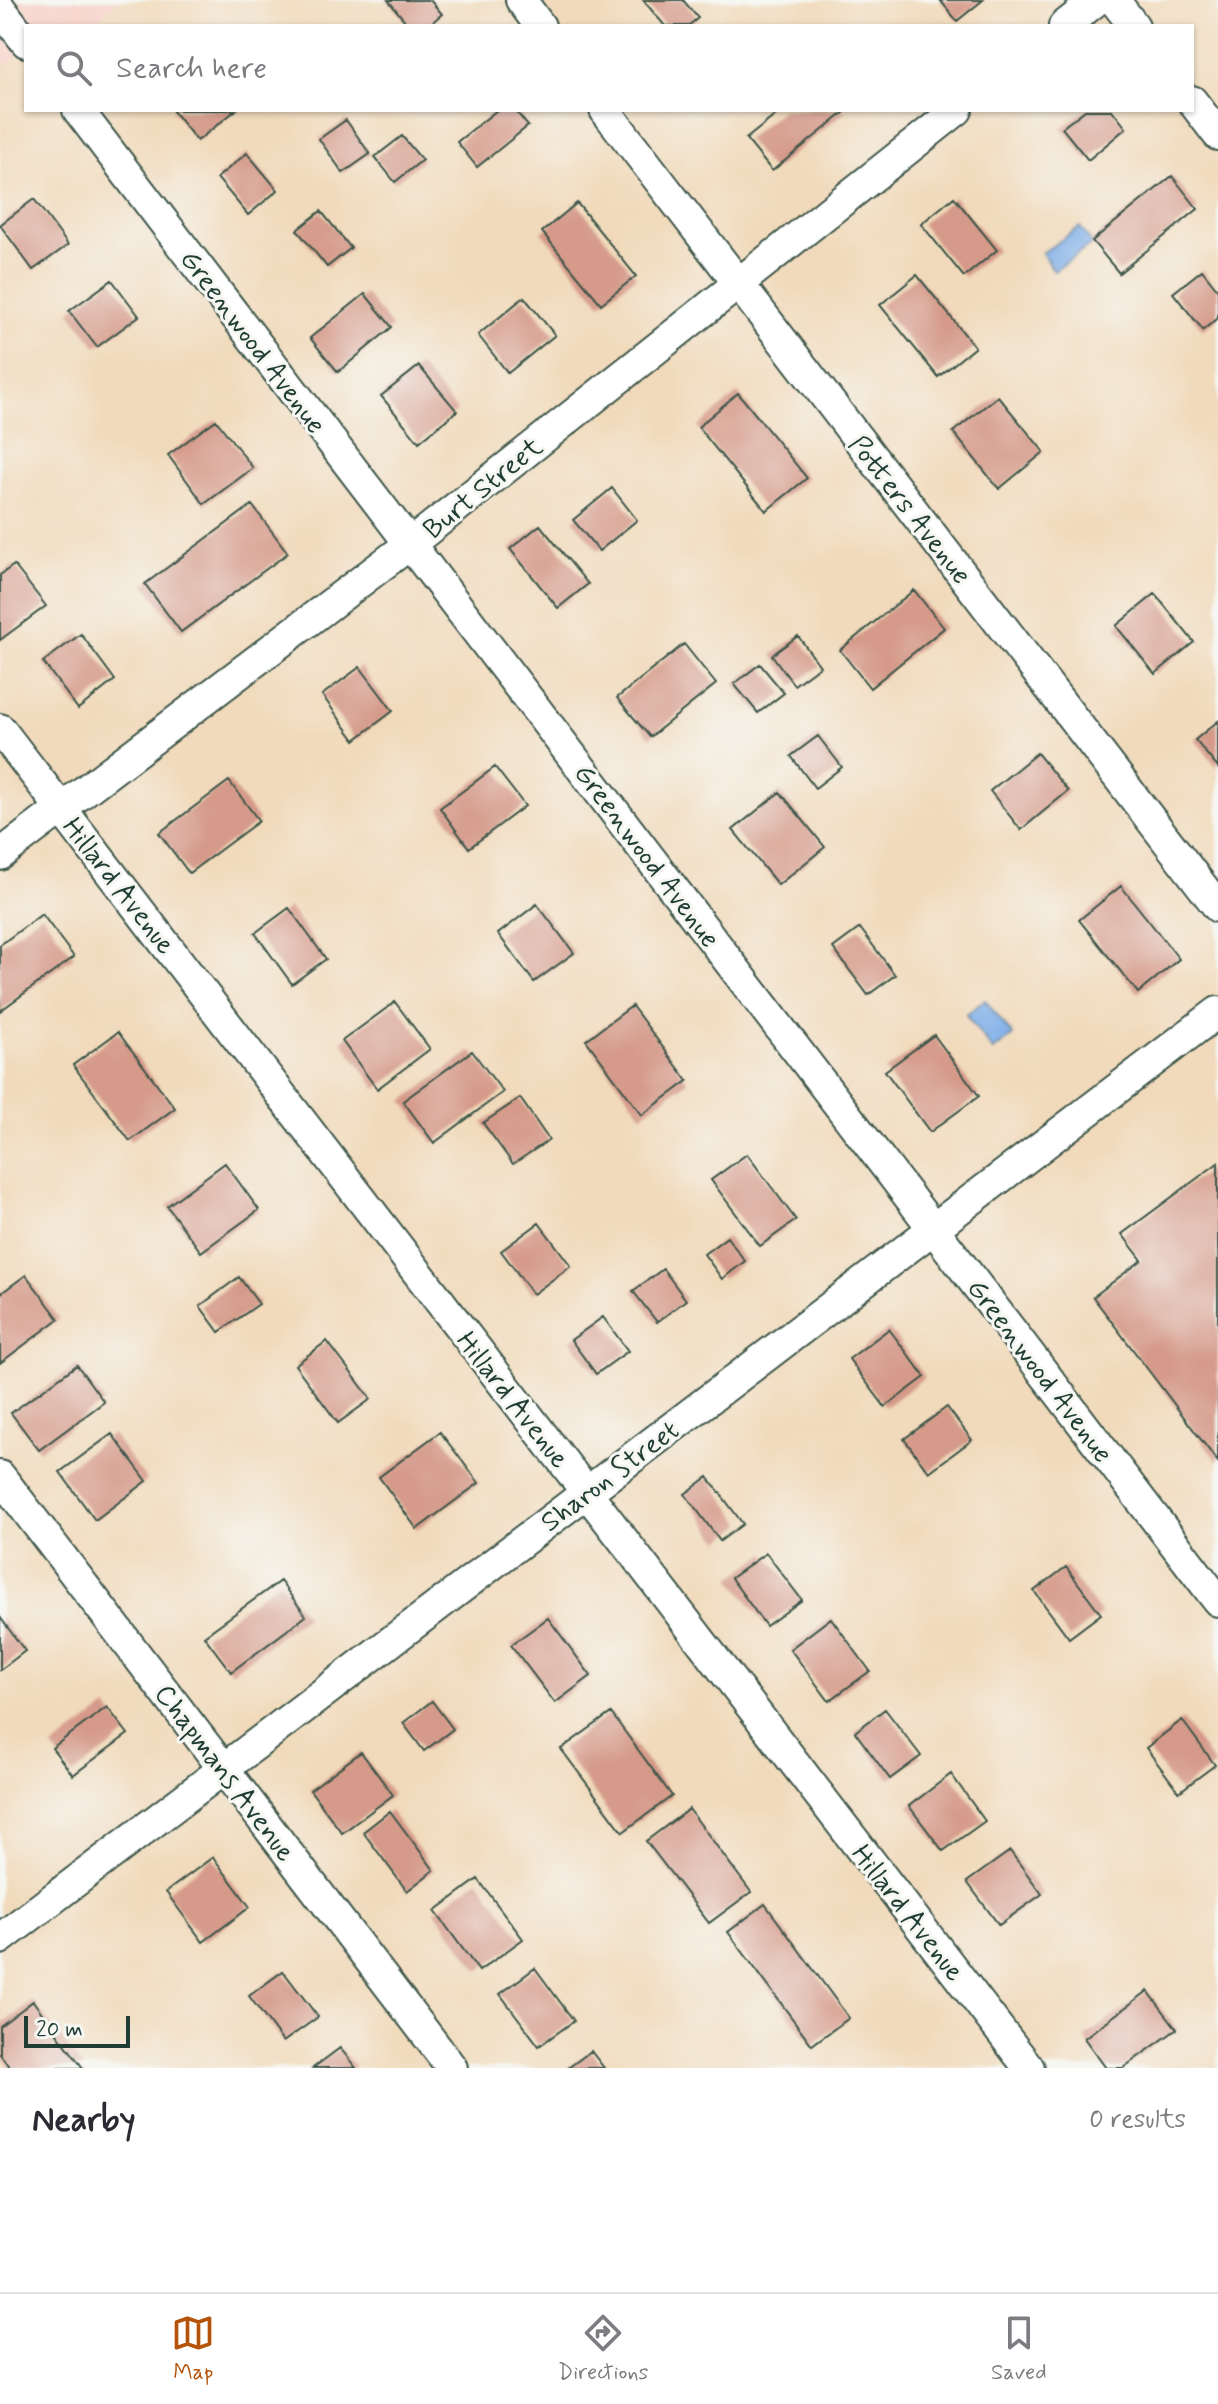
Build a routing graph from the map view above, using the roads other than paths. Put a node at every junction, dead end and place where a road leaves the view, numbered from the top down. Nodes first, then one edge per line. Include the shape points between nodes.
1 (521, 0) edge
2 (1097, 0) edge
3 (1114, 0) edge
4 (0, 8) edge
5 (539, 24) edge
6 (1067, 24) edge
7 (1132, 24) edge
8 (24, 39) edge
9 (1194, 104) edge
10 (80, 112) edge
11 (607, 112) edge
12 (954, 112) edge
13 (1218, 135) edge
14 (738, 283) junction
15 (410, 544) junction
16 (0, 729) edge
17 (61, 808) junction
18 (0, 855) edge
19 (1218, 907) edge
20 (1218, 1012) edge
21 (933, 1229) junction
22 (0, 1476) edge
23 (587, 1493) junction
24 (1218, 1601) edge
25 (224, 1769) junction
26 (0, 1939) edge
27 (452, 2068) edge
28 (1029, 2068) edge

1 - 5 street
2 - 6 street
3 - 7 street
4 - 8 street
9 - 13 street
10 - 15 street, Greenwood Avenue
11 - 14 street, Potters Avenue
12 - 14 street, Burt Street
14 - 15 street, Burt Street
14 - 19 street, Potters Avenue
15 - 17 street, Burt Street
15 - 21 street, Greenwood Avenue
16 - 17 street, Hillard Avenue
17 - 18 street, Burt Street
17 - 23 street, Hillard Avenue
20 - 21 street, Sharon Street
21 - 23 street, Sharon Street
21 - 24 street, Greenwood Avenue
22 - 25 street, Chapmans Avenue
23 - 25 street, Sharon Street
23 - 28 street, Hillard Avenue
25 - 26 street, Sharon Street
25 - 27 street, Chapmans Avenue

